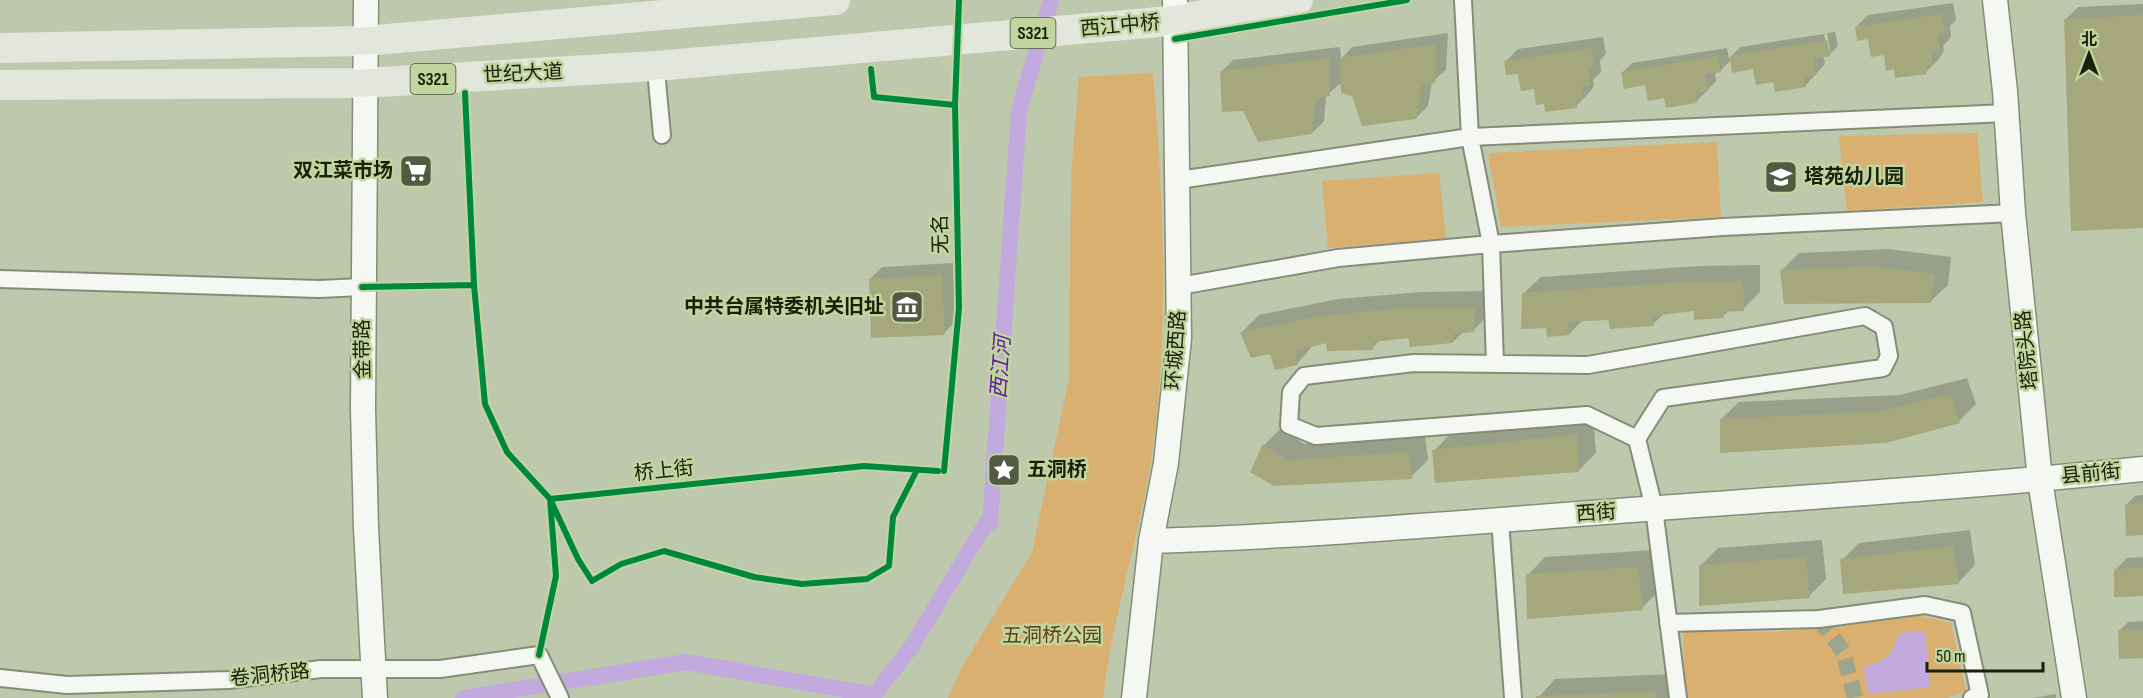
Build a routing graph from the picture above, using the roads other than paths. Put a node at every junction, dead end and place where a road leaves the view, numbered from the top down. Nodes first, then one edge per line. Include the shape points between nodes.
1 (366, 0) edge
2 (836, 0) edge
3 (1298, 0) edge
4 (1463, 0) edge
5 (1995, 0) edge
6 (1175, 10) edge
7 (364, 41) junction
8 (0, 48) edge
9 (865, 49) joint
10 (657, 81) dead end
11 (363, 83) junction
12 (0, 85) edge
13 (2007, 113) junction
14 (662, 135) dead end
15 (1470, 137) junction
16 (1179, 180) junction
17 (2013, 213) junction
18 (1491, 244) junction
19 (0, 279) edge
20 (1180, 286) junction
21 (362, 287) junction
22 (1495, 364) junction
23 (1637, 439) junction
24 (2143, 469) edge
25 (2040, 480) junction
26 (1654, 508) junction
27 (1500, 520) junction
28 (1151, 541) junction
29 (1668, 623) junction
30 (374, 668) junction
31 (0, 678) edge
32 (375, 698) edge
33 (560, 698) edge
34 (1134, 698) edge
35 (1513, 698) edge
36 (1678, 698) edge
37 (1972, 698) edge
38 (2074, 698) edge

1 - 7 street, 金带路
2 - 7 main road, S321
3 - 6 main road, S321
4 - 15 street
5 - 13 street, 塔院头路
6 - 9 main road, 西江中桥 / S321 via 1144,24
6 - 16 street, 环城西路
7 - 8 main road, S321
7 - 11 street, 金带路
9 - 11 main road, 世纪大道 / S321
10 - 14 street
11 - 12 main road, 世纪大道 / S321
11 - 21 street, 金带路
13 - 15 street
13 - 17 street, 塔院头路
15 - 16 street
15 - 18 street
16 - 20 street, 环城西路
17 - 18 street via 1723,227
17 - 25 street, 塔院头路
18 - 20 street via 1338,258
18 - 22 street
19 - 21 street
20 - 28 street, 环城西路 via 1179,338 1166,463
21 - 30 street, 金带路 via 366,528
22 - 23 street via 1414,363 1304,376 1291,392 1289,425 1316,436 1587,415
22 - 23 street via 1588,365 1865,316 1884,327 1889,356 1883,368 1663,398
23 - 26 street
24 - 25 street, 县前街
25 - 26 street, 西街
25 - 38 street, 塔院头路
26 - 27 street, 西街
26 - 29 street
27 - 28 street, 西街
27 - 35 street
28 - 34 street, 环城西路
29 - 36 street
29 - 37 street via 1819,619 1925,605 1962,613 1980,695
30 - 31 street, 卷洞桥路 via 321,669 229,680 67,685
30 - 32 street, 金带路
30 - 33 street, 卷洞桥路 via 440,669 539,655

